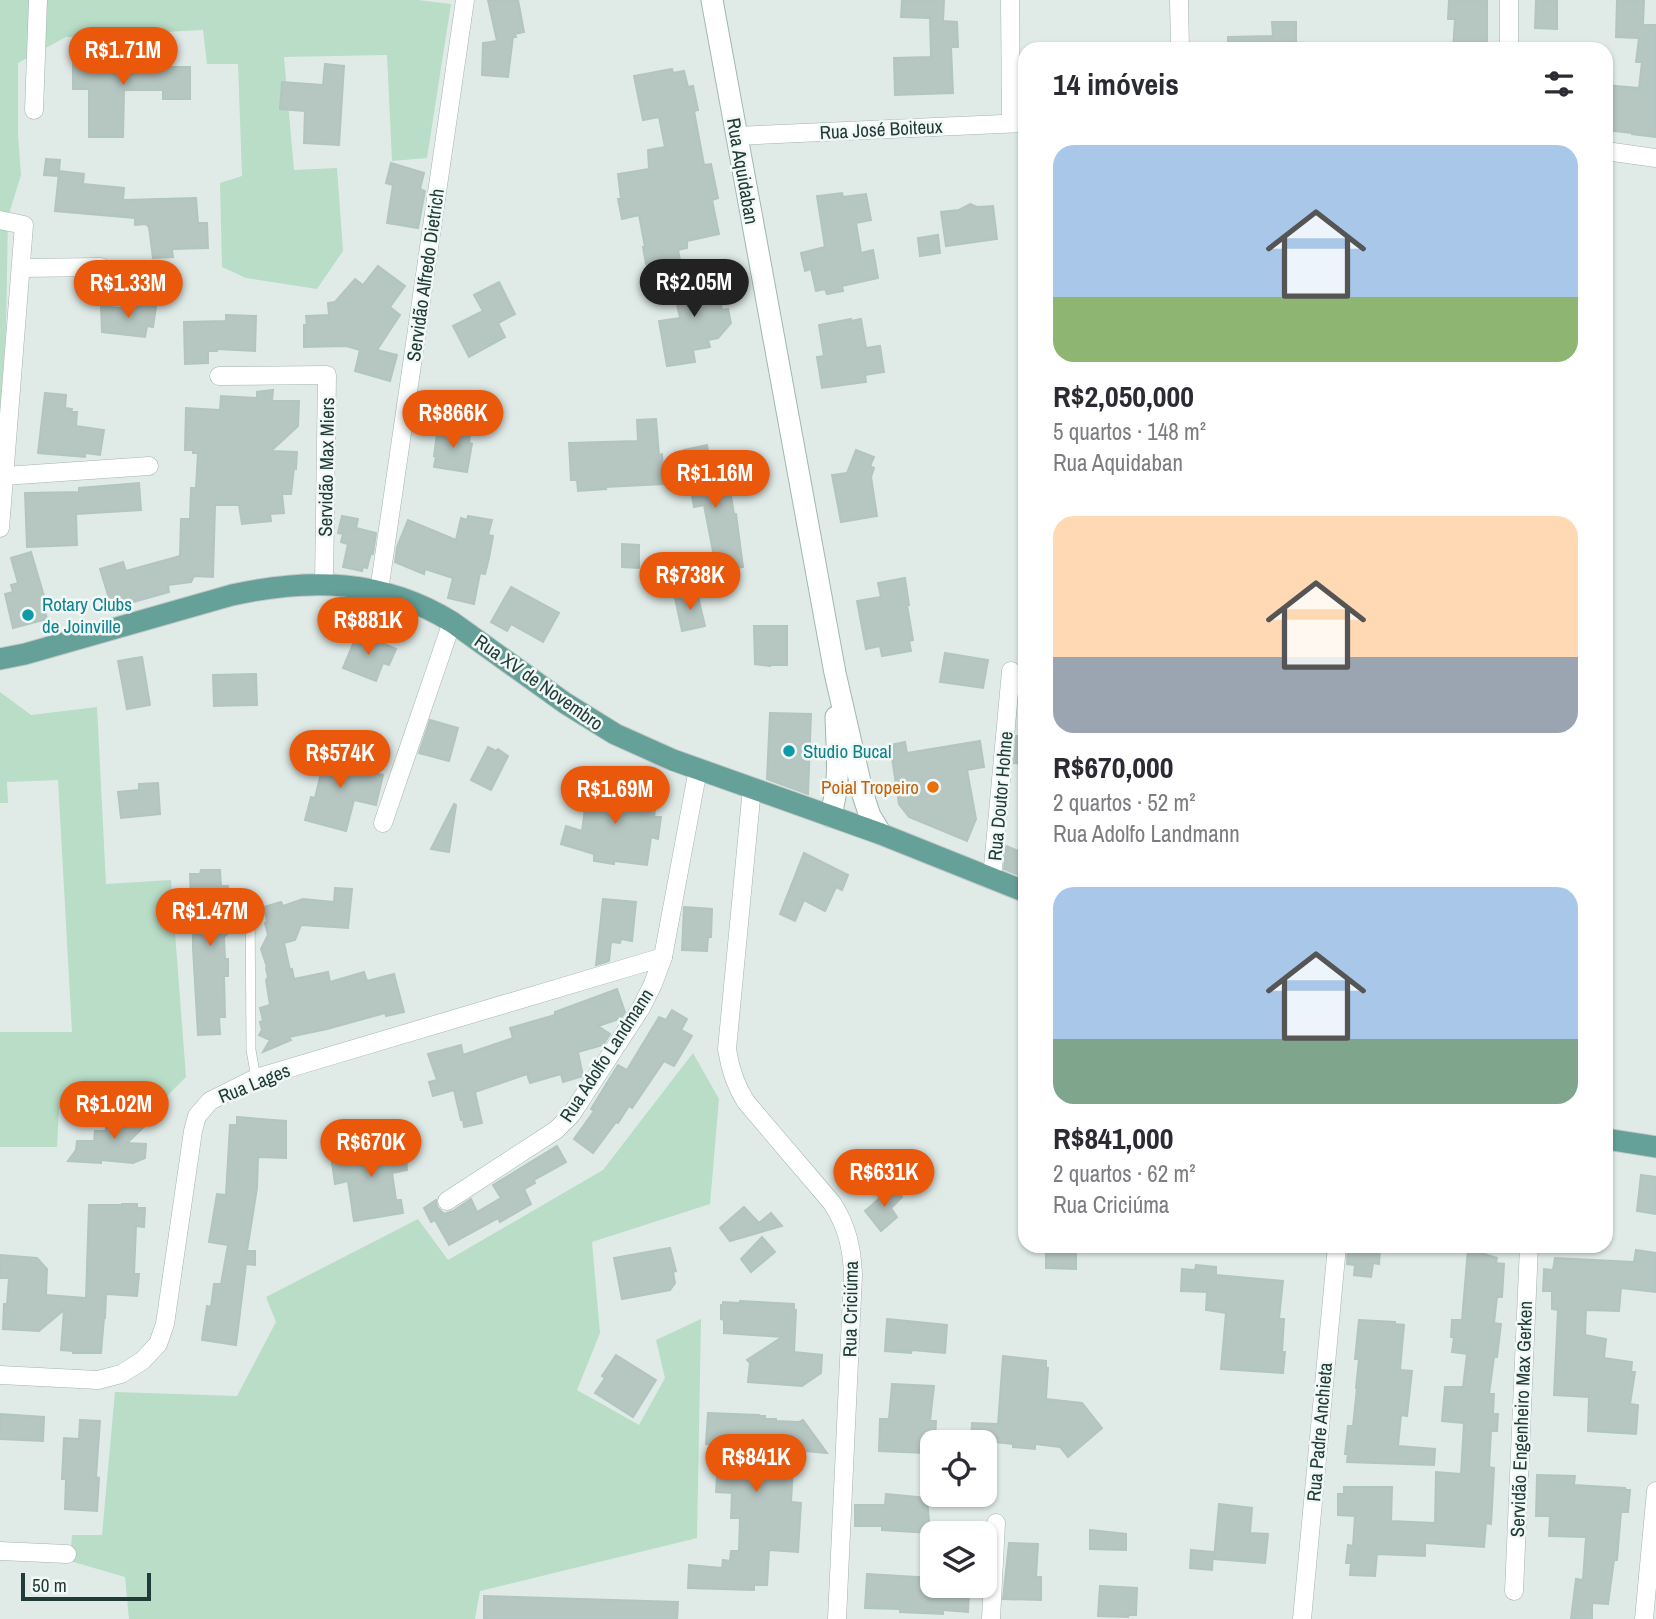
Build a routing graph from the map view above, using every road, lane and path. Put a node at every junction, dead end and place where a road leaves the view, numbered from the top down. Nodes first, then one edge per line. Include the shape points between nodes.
1 (38, 0) edge
2 (465, 0) edge
3 (712, 0) edge
4 (1010, 0) edge
5 (1179, 0) edge
6 (1509, 0) edge
7 (1180, 42) edge
8 (1509, 42) edge
9 (34, 110) dead end
10 (1018, 123) edge
11 (736, 136) junction
12 (1613, 152) edge
13 (1656, 158) edge
14 (0, 220) edge
15 (101, 267) dead end
16 (21, 268) junction
17 (219, 376) dead end
18 (149, 466) dead end
19 (4, 476) junction
20 (0, 528) edge
21 (324, 584) junction
22 (379, 591) junction
23 (452, 622) junction
24 (0, 659) edge
25 (1011, 671) dead end
26 (835, 673) junction
27 (698, 769) junction
28 (752, 788) junction
29 (830, 816) junction
30 (383, 823) dead end
31 (881, 834) junction
32 (992, 878) junction
33 (1018, 889) edge
34 (250, 898) dead end
35 (663, 957) junction
36 (257, 1078) junction
37 (1613, 1140) edge
38 (1656, 1147) edge
39 (447, 1201) dead end
40 (1336, 1253) edge
41 (1529, 1253) edge
42 (0, 1375) edge
43 (1656, 1491) edge
44 (0, 1551) edge
45 (67, 1554) dead end
46 (1514, 1591) dead end
47 (991, 1598) edge
48 (837, 1619) edge
49 (990, 1619) edge
50 (1302, 1619) edge
51 (1644, 1619) edge

1 - 9 street
2 - 22 street, Servidão Alfredo Dietrich
3 - 11 street, Rua Aquidaban
4 - 10 street
5 - 7 street
6 - 8 street
10 - 11 street, Rua José Boiteux
11 - 26 street, Rua Aquidaban
12 - 13 street
14 - 16 street via 24,225
15 - 16 street
16 - 19 street
17 - 21 street, Servidão Max Miers via 327,375
18 - 19 street
19 - 20 street
21 - 22 main road, Rua XV de Novembro
21 - 24 main road, Rua XV de Novembro via 232,595
22 - 23 main road, Rua XV de Novembro via 408,599
23 - 27 main road, Rua XV de Novembro via 595,723
23 - 30 street
25 - 32 street, Rua Doutor Hohne
26 - 29 street, Rua Aquidaban via 838,783
26 - 31 street, Rua Aquidaban via 863,795
27 - 28 main road, Rua XV de Novembro
27 - 35 street, Rua Adolfo Landmann
28 - 29 main road, Rua XV de Novembro
28 - 48 street, Rua Criciúma via 729,1065 746,1102 840,1215 852,1255
29 - 31 main road, Rua XV de Novembro
31 - 32 main road, Rua XV de Novembro
32 - 33 main road, Rua XV de Novembro
34 - 36 lane via 251,1050
35 - 36 street, Rua Lages
35 - 39 street, Rua Adolfo Landmann via 641,1008 571,1115
36 - 42 street, Rua Lages via 210,1101 197,1116 165,1324 158,1343 142,1361 121,1374 98,1380
37 - 38 main road
40 - 50 street, Rua Padre Anchieta
41 - 46 street, Servidão Engenheiro Max Gerken
43 - 51 street
44 - 45 street
47 - 49 street

